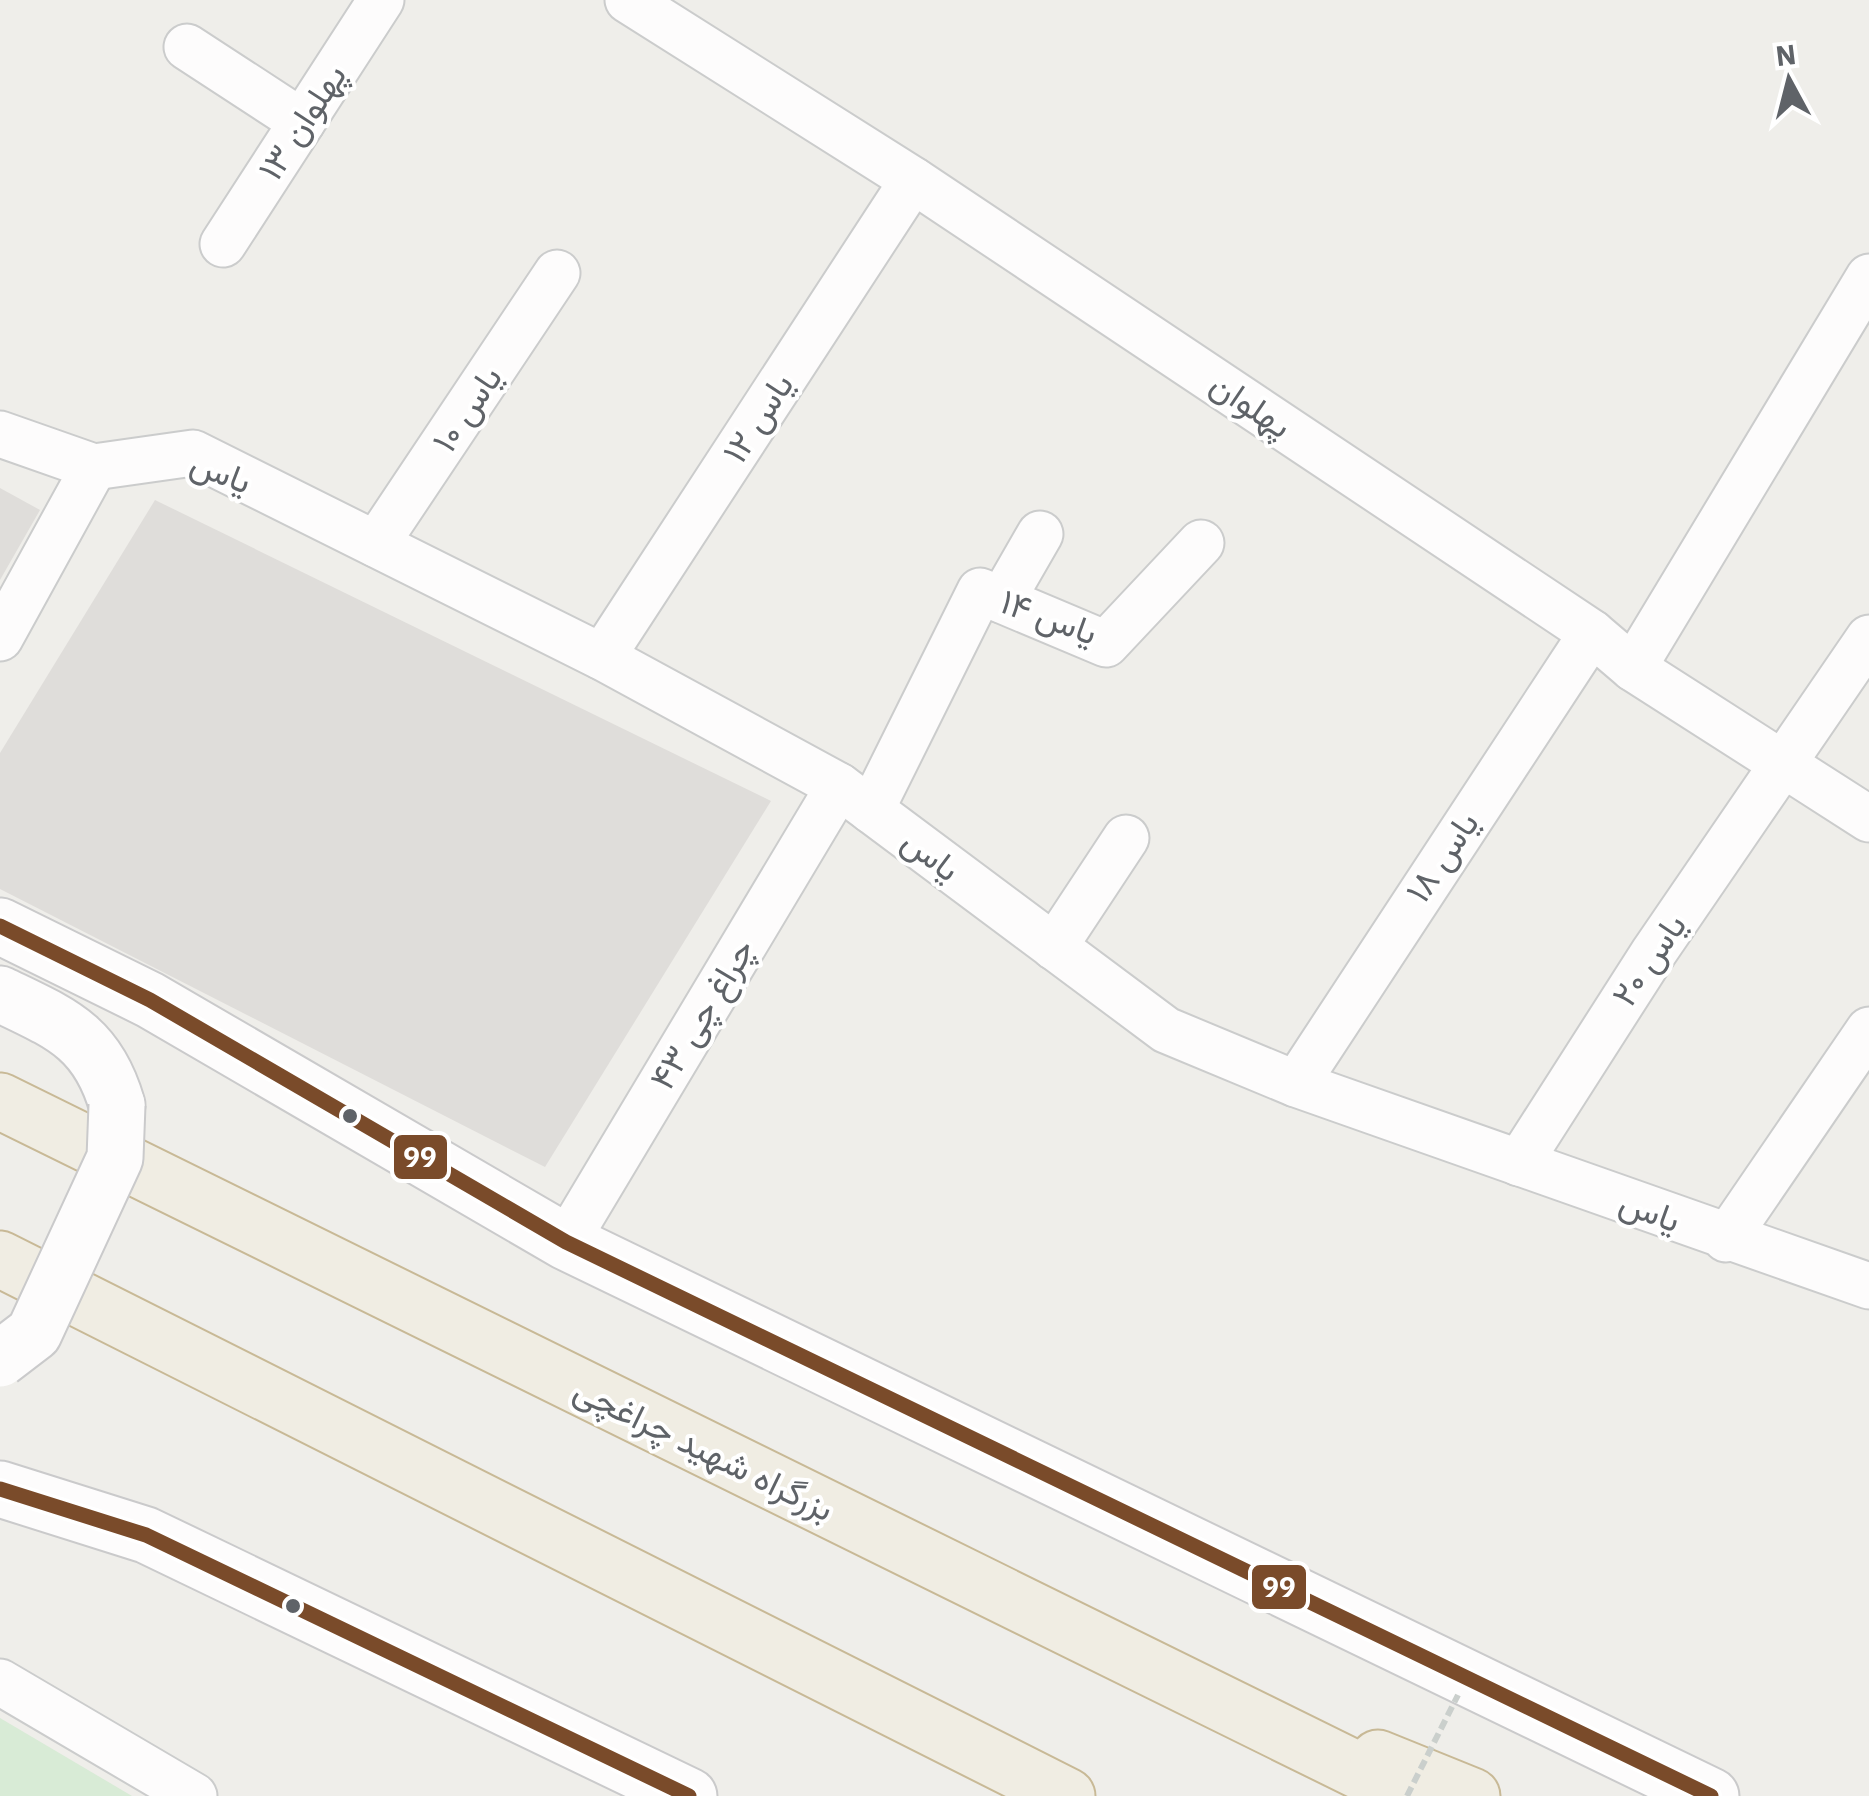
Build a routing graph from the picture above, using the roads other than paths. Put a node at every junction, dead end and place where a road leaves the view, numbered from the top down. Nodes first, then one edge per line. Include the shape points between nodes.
1 (381, 0) edge
2 (628, 0) edge
3 (187, 47) dead end
4 (302, 122) junction
5 (913, 180) junction
6 (223, 244) dead end
7 (558, 273) dead end
8 (1869, 277) edge
9 (0, 434) edge
10 (94, 467) junction
11 (1040, 534) dead end
12 (1200, 543) dead end
13 (376, 544) junction
14 (1002, 600) junction
15 (1592, 633) junction
16 (0, 638) edge
17 (1869, 638) edge
18 (602, 657) junction
19 (1634, 668) junction
20 (1787, 764) junction
21 (855, 798) junction
22 (1869, 819) edge
23 (1126, 838) dead end
24 (0, 926) edge
25 (1054, 947) junction
26 (0, 994) edge
27 (1866, 1043) edge
28 (1296, 1084) junction
29 (0, 1101) edge
30 (1520, 1162) junction
31 (1726, 1239) junction
32 (566, 1242) junction
33 (0, 1259) edge
34 (1869, 1286) edge
35 (0, 1359) edge
36 (0, 1489) edge
37 (1136, 1662) junction
38 (0, 1682) edge
39 (194, 1796) edge
40 (690, 1796) edge
41 (1067, 1796) edge
42 (1408, 1796) edge
43 (1472, 1796) edge
44 (1711, 1796) edge

1 - 4 street, پهلوان ۱۳
2 - 5 street, پهلوان
3 - 4 street
4 - 6 street, پهلوان ۱۳
5 - 15 street, پهلوان
5 - 18 street, یاس ۱۲
7 - 13 street, یاس ۱۰
8 - 19 street
9 - 10 street, یاس
10 - 13 street, یاس via 192,454
10 - 16 street
11 - 14 street
12 - 14 street, یاس ۱۴ via 1106,644
13 - 18 street, یاس
14 - 21 street, یاس ۱۴ via 980,592
15 - 19 street, پهلوان
15 - 28 street, یاس ۱۸
17 - 20 street, یاس ۲۰
18 - 21 street, یاس
19 - 20 street, پهلوان
20 - 22 street, پهلوان
20 - 30 street, یاس ۲۰ via 1643,968
21 - 25 street, یاس
21 - 32 street, چراغ چی ۴۳
23 - 25 street
24 - 32 main road via 150,1000
25 - 28 street, یاس via 1166,1030
26 - 35 main road, bridge via 90,1045 108,1072 117,1104 115,1158 34,1333
27 - 31 street
28 - 30 street, یاس
29 - 37 highway, بزرگراه شهید چراغچی
30 - 31 street, یاس
31 - 34 street, یاس
32 - 44 main road
33 - 41 highway
36 - 40 main road via 146,1535
37 - 42 highway, بزرگراه شهید چراغچی
37 - 43 highway
38 - 39 street

